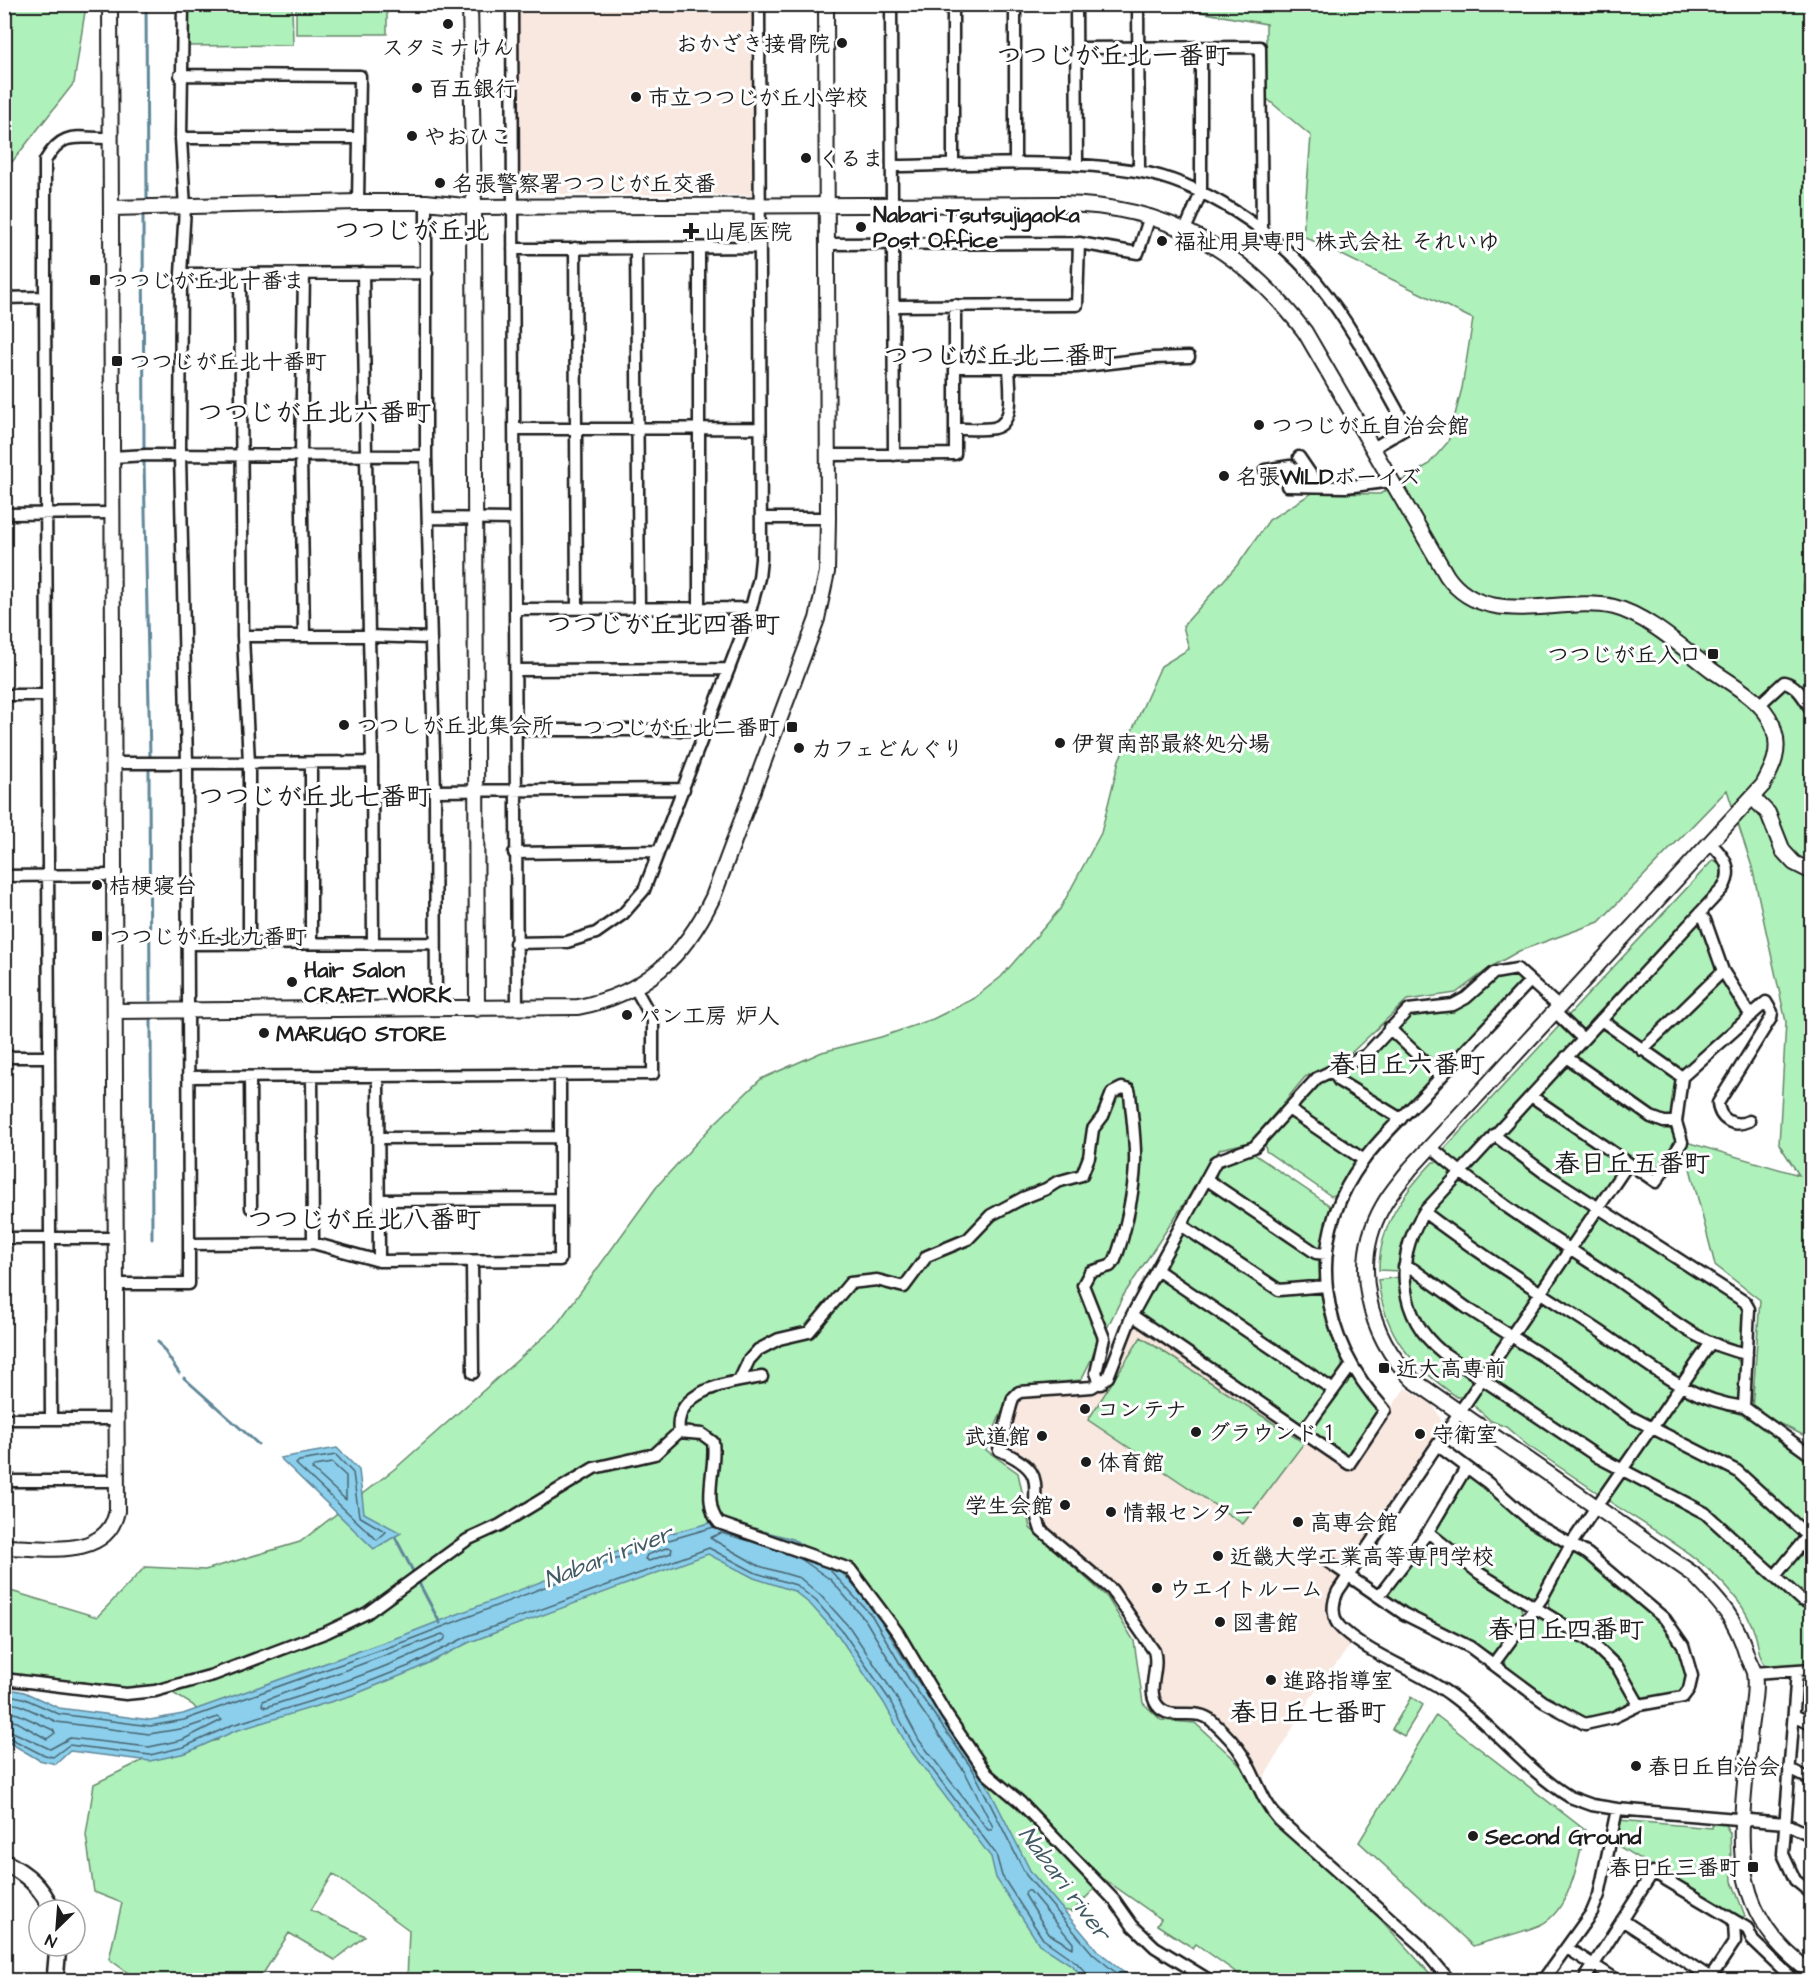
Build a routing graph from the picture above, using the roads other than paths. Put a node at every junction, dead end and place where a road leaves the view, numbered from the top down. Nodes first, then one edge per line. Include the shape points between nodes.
1 (111, 4) edge
2 (183, 4) edge
3 (470, 4) edge
4 (512, 4) edge
5 (759, 4) edge
6 (826, 4) edge
7 (891, 4) edge
8 (953, 4) edge
9 (1014, 4) edge
10 (1076, 4) edge
11 (1138, 4) edge
12 (1077, 48) junction
13 (1139, 48) junction
14 (1201, 48) junction
15 (180, 75) junction
16 (111, 138) junction
17 (181, 138) junction
18 (359, 138) junction
19 (1015, 164) junction
20 (1077, 164) junction
21 (953, 165) junction
22 (892, 166) junction
23 (1139, 171) junction
24 (1201, 193) junction
25 (358, 202) junction
26 (426, 202) junction
27 (826, 205) junction
28 (892, 205) junction
29 (761, 206) junction
30 (474, 207) junction
31 (512, 207) junction
32 (112, 208) junction
33 (185, 208) junction
34 (1150, 216) junction
35 (1185, 230) junction
36 (1262, 230) junction
37 (893, 243) junction
38 (1079, 243) junction
39 (827, 244) junction
40 (575, 248) junction
41 (636, 248) junction
42 (699, 248) junction
43 (760, 248) junction
44 (513, 249) junction
45 (363, 273) junction
46 (427, 273) junction
47 (181, 274) junction
48 (240, 274) junction
49 (304, 274) junction
50 (45, 297) junction
51 (4, 298) edge
52 (955, 305) junction
53 (892, 306) junction
54 (1189, 357) dead end
55 (955, 367) junction
56 (1009, 367) junction
57 (760, 428) junction
58 (514, 429) junction
59 (637, 429) junction
60 (699, 429) junction
61 (955, 429) junction
62 (575, 430) junction
63 (1373, 448) junction
64 (180, 455) junction
65 (240, 455) junction
66 (302, 455) junction
67 (366, 455) junction
68 (827, 455) junction
69 (894, 455) junction
70 (426, 456) junction
71 (1299, 456) dead end
72 (112, 457) junction
73 (1265, 470) dead end
74 (1392, 481) junction
75 (1317, 484) junction
76 (1287, 486) dead end
77 (46, 513) junction
78 (113, 513) junction
79 (4, 514) edge
80 (429, 518) junction
81 (761, 518) junction
82 (828, 518) junction
83 (476, 519) junction
84 (514, 519) junction
85 (1812, 586) edge
86 (1812, 599) edge
87 (577, 608) junction
88 (639, 608) junction
89 (699, 608) junction
90 (751, 608) junction
91 (515, 609) junction
92 (243, 636) junction
93 (304, 636) junction
94 (369, 636) junction
95 (429, 638) junction
96 (729, 669) junction
97 (515, 670) junction
98 (4, 695) edge
99 (47, 695) junction
100 (1759, 705) junction
101 (1812, 711) edge
102 (516, 730) junction
103 (705, 730) junction
104 (372, 762) junction
105 (113, 763) junction
106 (187, 763) junction
107 (249, 763) junction
108 (311, 763) junction
109 (684, 789) junction
110 (477, 790) junction
111 (515, 790) junction
112 (435, 791) junction
113 (1753, 798) junction
114 (1711, 844) junction
115 (659, 851) junction
116 (514, 853) junction
117 (1812, 872) edge
118 (48, 875) junction
119 (114, 875) junction
120 (4, 876) edge
121 (1699, 914) junction
122 (311, 943) junction
123 (435, 943) junction
124 (515, 943) junction
125 (188, 944) junction
126 (249, 944) junction
127 (373, 944) junction
128 (1723, 971) junction
129 (1530, 981) junction
130 (635, 988) junction
131 (436, 1009) junction
132 (477, 1009) junction
133 (517, 1009) junction
134 (188, 1010) junction
135 (1557, 1010) junction
136 (115, 1011) junction
137 (1751, 1016) junction
138 (1601, 1020) junction
139 (1389, 1028) junction
140 (1580, 1036) dead end
141 (1642, 1050) junction
142 (4, 1057) edge
143 (49, 1057) junction
144 (1566, 1057) junction
145 (1333, 1071) junction
146 (560, 1075) junction
147 (312, 1076) junction
148 (378, 1076) junction
149 (189, 1077) junction
150 (250, 1077) junction
151 (1441, 1077) junction
152 (1682, 1077) junction
153 (1531, 1096) junction
154 (1290, 1110) junction
155 (1401, 1119) junction
156 (1749, 1121) dead end
157 (1676, 1122) junction
158 (1494, 1136) junction
159 (559, 1137) junction
160 (379, 1138) junction
161 (1431, 1148) junction
162 (1364, 1160) junction
163 (1628, 1164) junction
164 (1459, 1173) junction
165 (1206, 1179) junction
166 (560, 1199) junction
167 (379, 1200) junction
168 (1599, 1206) junction
169 (251, 1208) dead end
170 (1424, 1212) junction
171 (1181, 1225) junction
172 (4, 1238) edge
173 (50, 1238) junction
174 (116, 1238) junction
175 (189, 1244) junction
176 (313, 1244) junction
177 (1570, 1249) junction
178 (1327, 1254) junction
179 (379, 1261) junction
180 (472, 1261) junction
181 (1404, 1267) junction
182 (1157, 1270) junction
183 (116, 1284) junction
184 (1326, 1286) junction
185 (1541, 1292) junction
186 (1132, 1316) junction
187 (1512, 1335) junction
188 (1710, 1344) junction
189 (1747, 1354) junction
190 (1351, 1366) junction
191 (473, 1373) dead end
192 (762, 1377) dead end
193 (1482, 1378) junction
194 (739, 1381) junction
195 (1101, 1384) junction
196 (1680, 1387) junction
197 (1332, 1389) junction
198 (1744, 1407) junction
199 (1459, 1412) junction
200 (4, 1419) edge
201 (51, 1419) junction
202 (117, 1419) junction
203 (1651, 1428) junction
204 (679, 1432) junction
205 (1303, 1432) junction
206 (1437, 1445) junction
207 (1812, 1456) edge
208 (1466, 1468) junction
209 (1621, 1471) junction
210 (4, 1481) edge
211 (117, 1481) junction
212 (1599, 1504) junction
213 (1428, 1532) junction
214 (1809, 1533) edge
215 (1571, 1544) junction
216 (4, 1547) edge
217 (1327, 1561) dead end
218 (1348, 1576) junction
219 (1775, 1576) junction
220 (1379, 1596) junction
221 (1812, 1603) edge
222 (1536, 1608) junction
223 (1494, 1663) junction
224 (1812, 1669) edge
225 (1797, 1671) junction
226 (1754, 1673) junction
227 (4, 1680) edge
228 (1639, 1705) junction
229 (1794, 1715) junction
230 (1812, 1724) edge
231 (1789, 1769) junction
232 (1812, 1780) edge
233 (1617, 1809) junction
234 (1743, 1819) junction
235 (1785, 1823) junction
236 (1812, 1836) edge
237 (4, 1862) edge
238 (1812, 1894) edge
239 (46, 1898) edge
240 (1622, 1920) junction
241 (1734, 1922) junction
242 (1735, 1941) junction
243 (1753, 1941) junction
244 (1567, 1948) junction
245 (57, 1958) edge
246 (1594, 1965) junction
247 (1812, 1972) edge
248 (55, 1980) edge
249 (1209, 1980) edge
250 (1449, 1980) edge
251 (1543, 1980) edge
252 (1584, 1980) edge
253 (1617, 1980) edge
254 (1711, 1980) edge
255 (1794, 1980) edge

1 - 16 street
2 - 15 street
3 - 30 street
4 - 31 street
5 - 29 street
6 - 27 street
7 - 22 street
8 - 21 street
9 - 19 street
10 - 12 street
11 - 13 street
12 - 13 street
12 - 20 street
13 - 14 street
13 - 23 street
14 - 24 street
14 - 36 street via 1260,47
15 - 17 street
15 - 18 street via 360,76
16 - 32 street
16 - 50 street via 64,139 54,145 45,160
17 - 18 street
17 - 33 street
18 - 25 street
19 - 20 street
19 - 21 street
20 - 23 street
21 - 22 street
22 - 28 street
23 - 24 street
24 - 35 street
24 - 36 street
25 - 26 street
25 - 33 street
26 - 30 street
26 - 46 street
27 - 28 street
27 - 29 street
27 - 39 street
28 - 34 street via 1077,204
29 - 31 street
29 - 43 street
30 - 31 street
30 - 83 street
31 - 44 street
32 - 33 street
32 - 72 street
33 - 47 street
34 - 35 street
34 - 38 street via 1138,253
35 - 63 street via 1239,262 1284,304 1305,332
36 - 63 street via 1299,262 1332,301 1407,428
37 - 38 street
37 - 39 street
37 - 53 street
38 - 52 street via 1077,305
39 - 68 street
40 - 41 street
40 - 44 street
40 - 62 street
41 - 42 street
41 - 59 street
42 - 43 street
42 - 60 street
43 - 57 street
44 - 58 street
45 - 46 street
45 - 49 street
45 - 67 street
46 - 70 street
47 - 48 street
47 - 64 street
48 - 49 street
48 - 65 street
49 - 66 street
50 - 51 street
50 - 77 street
52 - 53 street
52 - 55 street
53 - 69 street
54 - 56 street via 1076,367
55 - 56 street
55 - 61 street
56 - 61 street via 1009,410 1002,422 995,428
57 - 60 street
57 - 81 street
58 - 62 street
58 - 84 street
59 - 60 street
59 - 62 street
59 - 88 street
60 - 89 street
61 - 69 street via 955,454
62 - 87 street
63 - 74 street
64 - 65 street
64 - 72 street
64 - 106 street
65 - 66 street
65 - 92 street
66 - 67 street
66 - 93 street
67 - 70 street
67 - 94 street
68 - 69 street
68 - 82 street
70 - 80 street
71 - 75 street
72 - 78 street
73 - 75 street via 1290,466
74 - 75 street via 1346,487
74 - 100 street via 1447,576 1464,595 1497,607 1602,606 1624,610
75 - 76 street
77 - 78 street
77 - 79 street
77 - 99 street
78 - 105 street
80 - 83 street
80 - 95 street
81 - 82 street
81 - 90 street via 760,568
82 - 130 street via 827,573 817,619 713,897 685,944 665,966
83 - 84 street
83 - 110 street
84 - 91 street
85 - 86 street
87 - 88 street
87 - 91 street
88 - 89 street
89 - 90 street
90 - 96 street
91 - 97 street
92 - 93 street
92 - 107 street
93 - 94 street
94 - 95 street
94 - 104 street
95 - 112 street
96 - 97 street
96 - 103 street
97 - 102 street
98 - 99 street
99 - 118 street
100 - 101 street via 1788,682
100 - 113 street via 1774,728 1777,749 1771,771
102 - 103 street
102 - 111 street
103 - 109 street
104 - 108 street
104 - 127 street
105 - 106 street
105 - 119 street
106 - 107 street
106 - 125 street
107 - 108 street
107 - 126 street
108 - 122 street
109 - 111 street
109 - 115 street
110 - 111 street
110 - 112 street
110 - 132 street
111 - 116 street
112 - 123 street
113 - 114 street
113 - 117 street via 1767,813 1783,850 1794,863
114 - 121 street via 1725,860 1728,875 1723,888
114 - 135 street
115 - 116 street
115 - 124 street via 638,898 605,928 567,942
116 - 124 street
118 - 119 street
118 - 120 street
118 - 143 street
119 - 136 street
121 - 128 street via 1705,920
121 - 138 street
122 - 126 street
122 - 127 street
123 - 127 street
123 - 131 street
124 - 133 street
125 - 126 street
125 - 134 street
128 - 137 street
128 - 141 street
129 - 135 street
129 - 139 street via 1517,969 1494,973 1460,1002 1441,1008 1411,1008
129 - 151 street
130 - 133 street via 578,1007
130 - 146 street via 653,1020 653,1074
131 - 132 street
131 - 134 street
132 - 133 street
134 - 136 street
134 - 149 street
135 - 140 street
135 - 161 street
136 - 174 street
137 - 152 street
137 - 156 street via 1766,1002 1772,1012 1718,1102 1720,1114 1728,1121
138 - 141 street
138 - 144 street
139 - 145 street via 1366,1055
139 - 151 street
141 - 152 street
142 - 143 street
143 - 173 street
144 - 153 street
144 - 157 street via 1656,1120
145 - 154 street via 1317,1078
145 - 155 street via 1339,1081
146 - 148 street
146 - 159 street
147 - 148 street
147 - 150 street
147 - 176 street
148 - 160 street
149 - 150 street
149 - 175 street
150 - 169 street
151 - 155 street
152 - 157 street
153 - 158 street
153 - 163 street
154 - 162 street
154 - 165 street via 1254,1147 1216,1161
155 - 162 street
157 - 163 street via 1682,1142 1656,1182
158 - 164 street
158 - 168 street
159 - 160 street
159 - 166 street
160 - 167 street
161 - 164 street
161 - 199 street via 1403,1178 1376,1220 1367,1254 1368,1296 1377,1330 1397,1362 1413,1380
162 - 178 street via 1339,1203
163 - 168 street
164 - 170 street
164 - 177 street via 1506,1209
165 - 171 street
165 - 178 street via 1316,1253
166 - 167 street
166 - 180 street via 560,1260
167 - 179 street
168 - 177 street
168 - 189 street via 1745,1302 1749,1309
170 - 181 street via 1410,1237
170 - 185 street via 1477,1252
171 - 182 street
171 - 184 street via 1279,1290
172 - 173 street
173 - 174 street
173 - 201 street
174 - 183 street
175 - 176 street
175 - 183 street via 189,1284
176 - 179 street
177 - 185 street
177 - 188 street
178 - 184 street
179 - 180 street
180 - 191 street
181 - 187 street via 1413,1269
181 - 193 street via 1408,1303 1421,1330 1442,1352
182 - 186 street
182 - 197 street
183 - 202 street
184 - 190 street via 1335,1329
185 - 187 street
185 - 196 street
186 - 195 street via 1108,1377
186 - 205 street
187 - 193 street
187 - 203 street
188 - 189 street
188 - 196 street
189 - 198 street
190 - 197 street
190 - 205 street via 1386,1410 1349,1464
192 - 194 street
193 - 199 street
193 - 209 street
194 - 195 street via 758,1350 779,1339 809,1332 850,1283 877,1280 904,1287 924,1259 968,1239 991,1215 1057,1182 1082,1175 1093,1129 1112,1093 1122,1088 1130,1094 1134,1138 1131,1193 1115,1260 1110,1266 1090,1272 1083,1285 1104,1338 1096,1374
194 - 204 street via 691,1399 679,1417
195 - 250 street via 1019,1392 1014,1398 999,1450 1021,1459 1032,1471 1041,1530 1104,1582 1125,1606 1156,1656 1153,1696 1157,1706 1168,1714 1195,1713 1213,1722 1242,1754 1273,1814 1420,1945
196 - 198 street
196 - 203 street
197 - 205 street
198 - 207 street
199 - 206 street
199 - 212 street
200 - 201 street
201 - 202 street
202 - 211 street
203 - 209 street
203 - 214 street via 1737,1471
204 - 227 street via 655,1454 594,1468 500,1525 467,1540 367,1613 213,1675 155,1691 126,1694
204 - 249 street via 702,1434 713,1442 711,1496 719,1523 850,1569 898,1633 987,1774 1028,1810 1155,1947
206 - 208 street
206 - 218 street
208 - 213 street
208 - 215 street via 1532,1522
209 - 212 street
209 - 219 street via 1699,1509
210 - 211 street
211 - 216 street via 115,1518 107,1532 93,1543 76,1548
212 - 215 street
212 - 226 street via 1693,1574 1716,1598 1736,1624
213 - 220 street
213 - 222 street via 1479,1573
214 - 219 street
215 - 222 street
215 - 228 street via 1665,1619 1683,1645 1692,1676 1689,1689 1677,1700
217 - 218 street
218 - 220 street
218 - 233 street via 1333,1603 1335,1618 1342,1629 1449,1694 1563,1792 1592,1805
219 - 221 street via 1801,1600
220 - 223 street
222 - 223 street
222 - 228 street via 1605,1654 1618,1668
223 - 228 street via 1544,1702 1585,1724 1612,1718
224 - 225 street
225 - 226 street
225 - 229 street
226 - 234 street
229 - 230 street
229 - 231 street
231 - 232 street
231 - 235 street
233 - 234 street
233 - 244 street via 1599,1895
234 - 235 street
234 - 247 street via 1742,1865 1755,1910 1774,1939
235 - 236 street
235 - 238 street via 1786,1864 1795,1880
237 - 239 main road via 30,1877
240 - 241 street via 1653,1872
240 - 246 street
240 - 254 street
241 - 242 street
241 - 243 street via 1747,1928
242 - 243 street
242 - 254 street
243 - 255 street
244 - 246 street
244 - 251 street
245 - 248 main road
246 - 252 street
246 - 253 street

